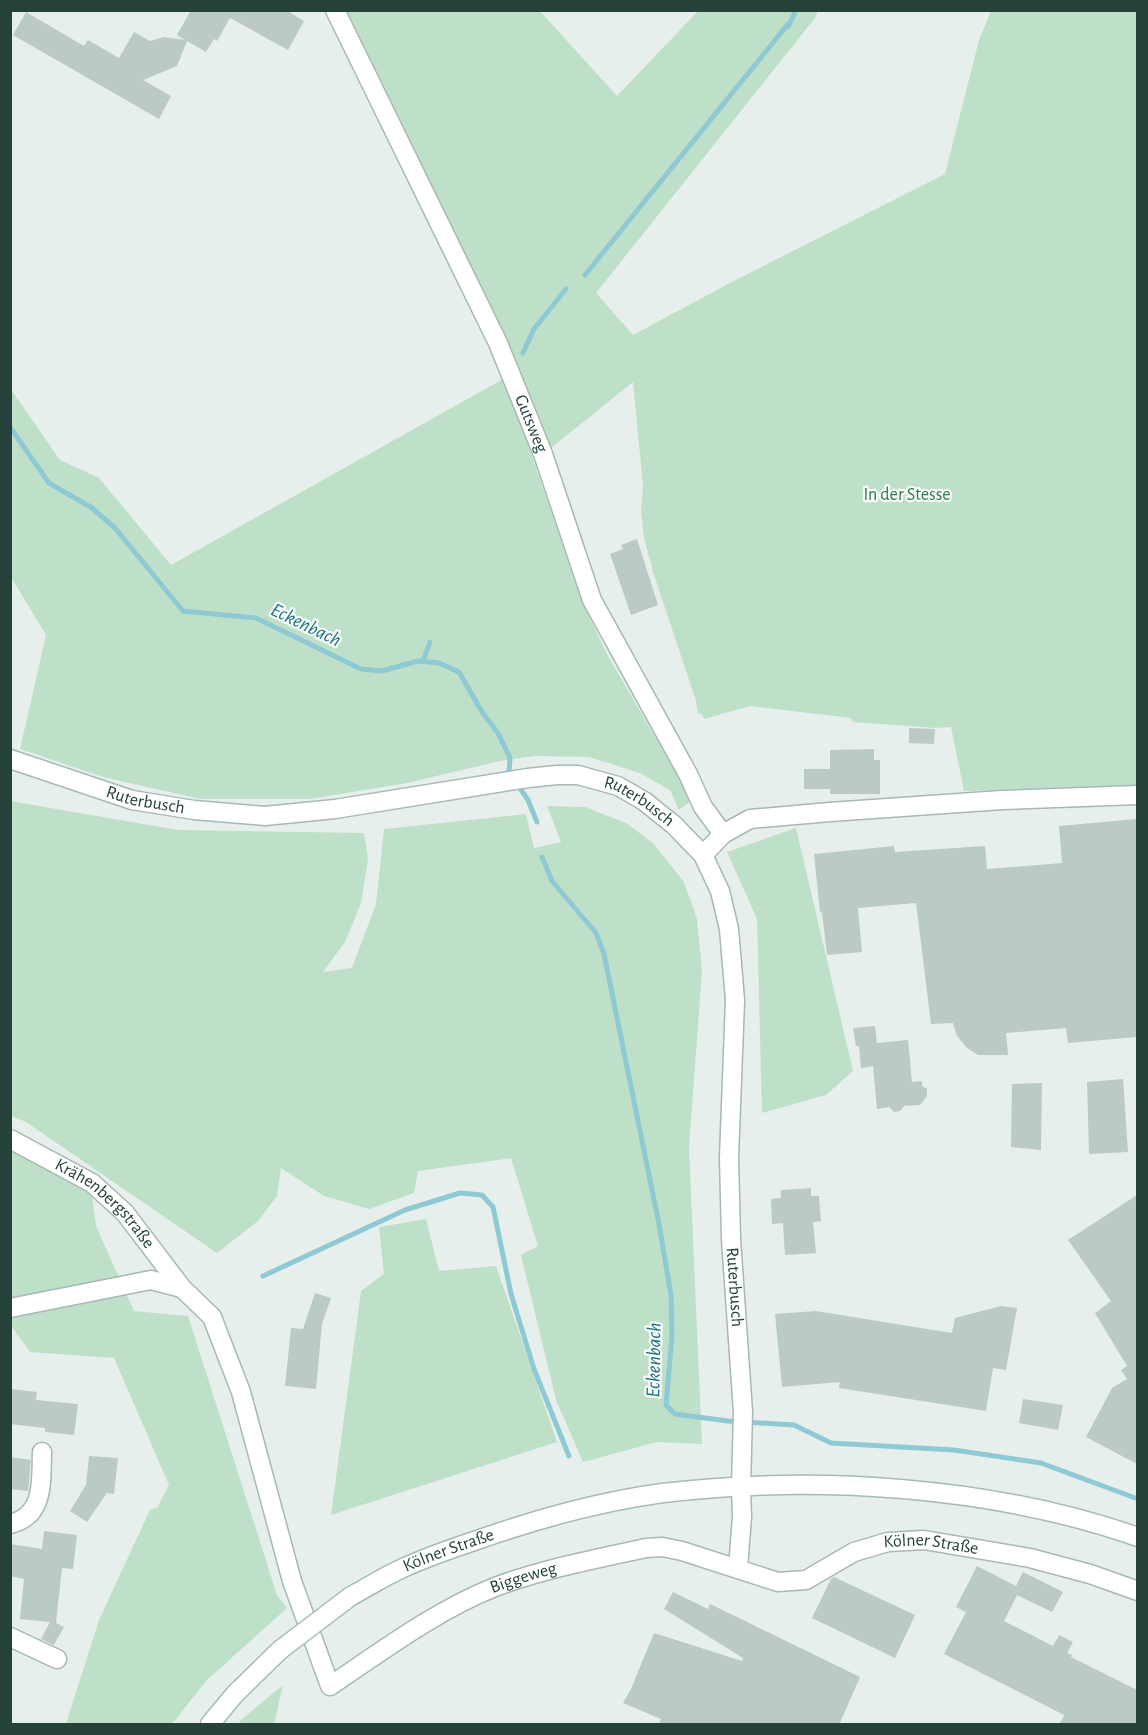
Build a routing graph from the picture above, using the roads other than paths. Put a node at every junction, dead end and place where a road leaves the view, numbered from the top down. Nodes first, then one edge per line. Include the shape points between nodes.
1 (335, 10) edge
2 (10, 759) edge
3 (1137, 795) edge
4 (723, 834) junction
5 (703, 855) junction
6 (10, 1139) edge
7 (182, 1288) junction
8 (10, 1308) edge
9 (42, 1452) dead end
10 (741, 1487) junction
11 (10, 1524) edge
12 (1137, 1537) edge
13 (738, 1568) junction
14 (1137, 1591) edge
15 (10, 1637) edge
16 (57, 1659) dead end
17 (330, 1686) joint
18 (210, 1725) edge

1 - 4 street, Gutsweg via 498,344 543,454 592,600 703,807
2 - 5 street, Ruterbusch via 132,800 265,816 335,809 528,778 578,776 618,786 644,801
3 - 4 street via 1002,800 750,819
4 - 5 street
5 - 10 street, Ruterbusch via 720,891 733,966 730,1239 743,1412
6 - 7 street, Krähenbergstraße via 92,1183 125,1213
7 - 8 street via 152,1280
7 - 17 street, Krähenbergstraße via 212,1317 242,1392 292,1581
9 - 11 street via 40,1499 22,1522
10 - 12 street, Kölner Straße via 872,1486 978,1498
10 - 13 street
10 - 18 street, Kölner Straße, bridge via 662,1493 558,1515 402,1568 351,1596 280,1650
13 - 14 street, Kölner Straße via 778,1582 806,1580 854,1551 888,1542 924,1540 1030,1558
13 - 17 street, Biggeweg via 663,1547 535,1574 494,1588 423,1624
15 - 16 street

